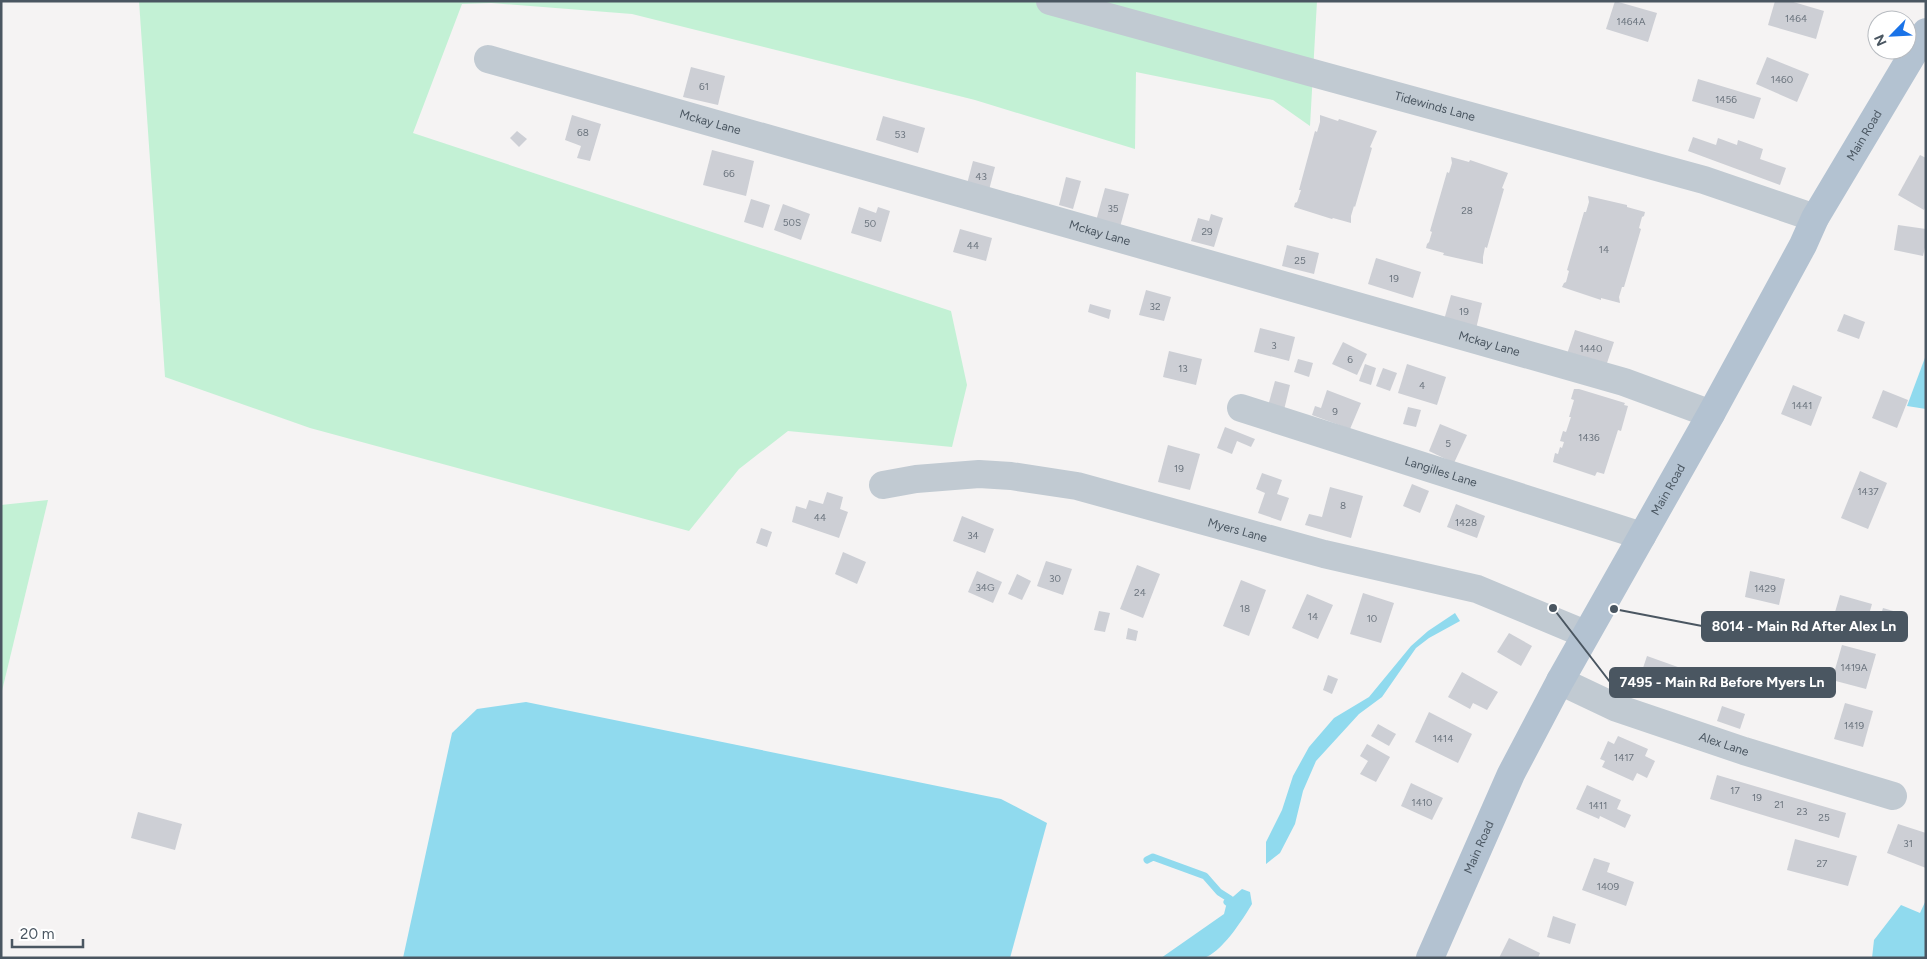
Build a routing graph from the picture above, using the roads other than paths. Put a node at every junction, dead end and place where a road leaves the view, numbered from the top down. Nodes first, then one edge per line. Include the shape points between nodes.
1 (1050, 1) edge
2 (1926, 32) edge
3 (488, 60) dead end
4 (1815, 218) junction
5 (1241, 408) dead end
6 (1711, 414) junction
7 (883, 485) dead end
8 (1642, 536) junction
9 (1585, 634) junction
10 (1560, 681) junction
11 (1893, 796) dead end
12 (1435, 956) edge

1 - 4 street, Tidewinds Lane via 1704,180
2 - 4 main road, Main Road
3 - 6 street, Mckay Lane via 1624,382
4 - 6 main road, Main Road
5 - 8 street, Langilles Lane
6 - 8 main road, Main Road
7 - 9 street, Myers Lane via 979,474 1077,486 1324,554 1477,588
8 - 9 main road, Main Road
9 - 10 main road, Main Road
10 - 11 street, Alex Lane via 1617,708
10 - 12 main road, Main Road via 1511,774

